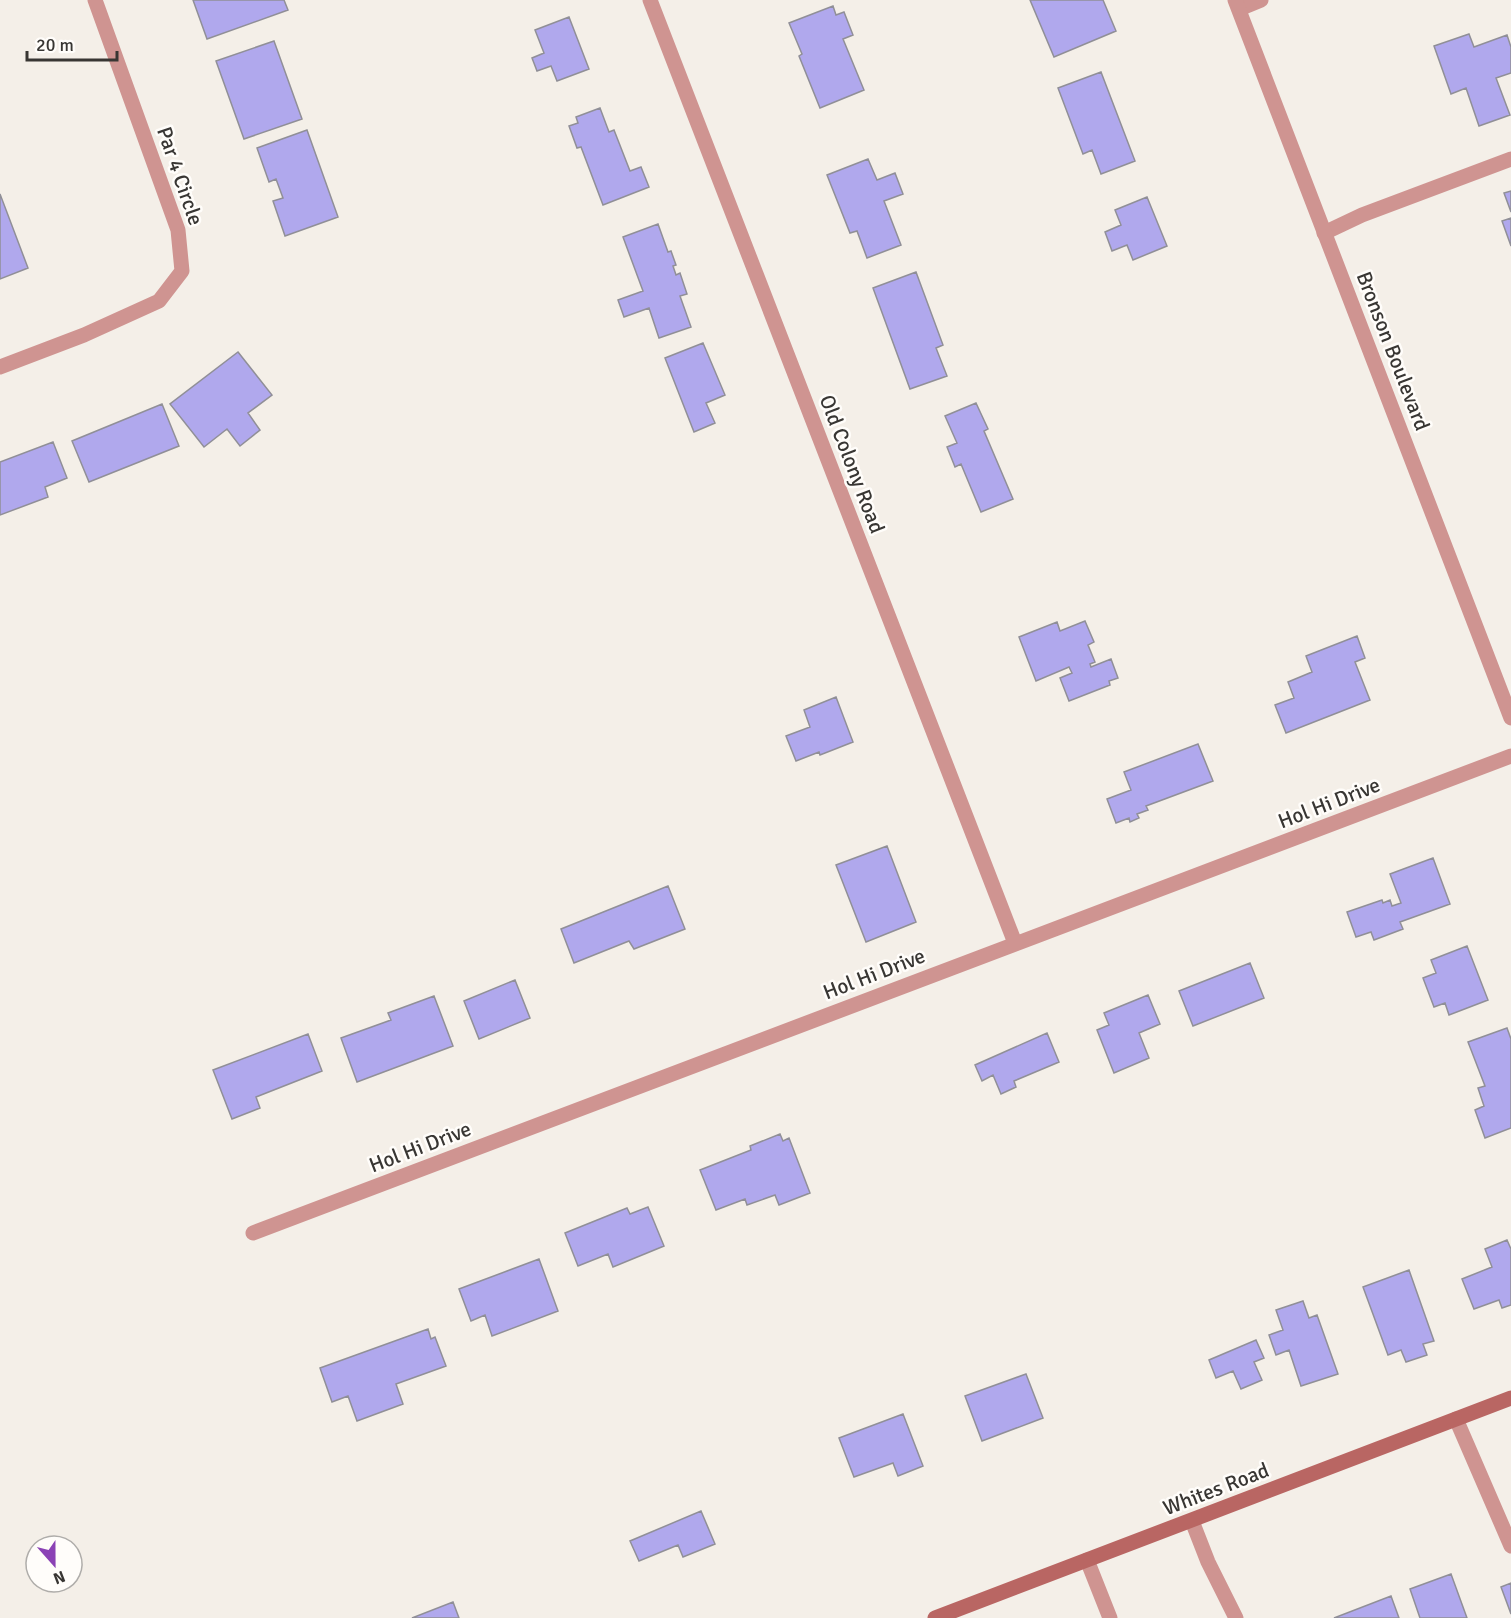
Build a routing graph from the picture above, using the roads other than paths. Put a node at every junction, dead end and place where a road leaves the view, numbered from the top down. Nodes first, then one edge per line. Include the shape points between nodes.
1 (95, 0) edge
2 (650, 0) edge
3 (1262, 0) edge
4 (1237, 5) edge
5 (1511, 159) edge
6 (1324, 232) junction
7 (0, 367) edge
8 (1511, 718) edge
9 (1511, 756) edge
10 (1015, 944) junction
11 (253, 1233) dead end
12 (1511, 1398) edge
13 (1456, 1419) junction
14 (1192, 1521) junction
15 (1511, 1546) edge
16 (1087, 1560) junction
17 (935, 1618) edge
18 (1110, 1618) edge
19 (1236, 1618) edge

1 - 7 street, Par 4 Circle via 178,230 183,271 159,301
2 - 10 street, Old Colony Road
3 - 4 street
4 - 6 street, Bronson Boulevard
5 - 6 street
6 - 8 street, Bronson Boulevard
9 - 10 street, Hol Hi Drive
10 - 11 street, Hol Hi Drive
12 - 13 street, Whites Road
13 - 14 street, Whites Road
13 - 15 street
14 - 16 street, Whites Road
14 - 19 street
16 - 17 street, Whites Road
16 - 18 street

